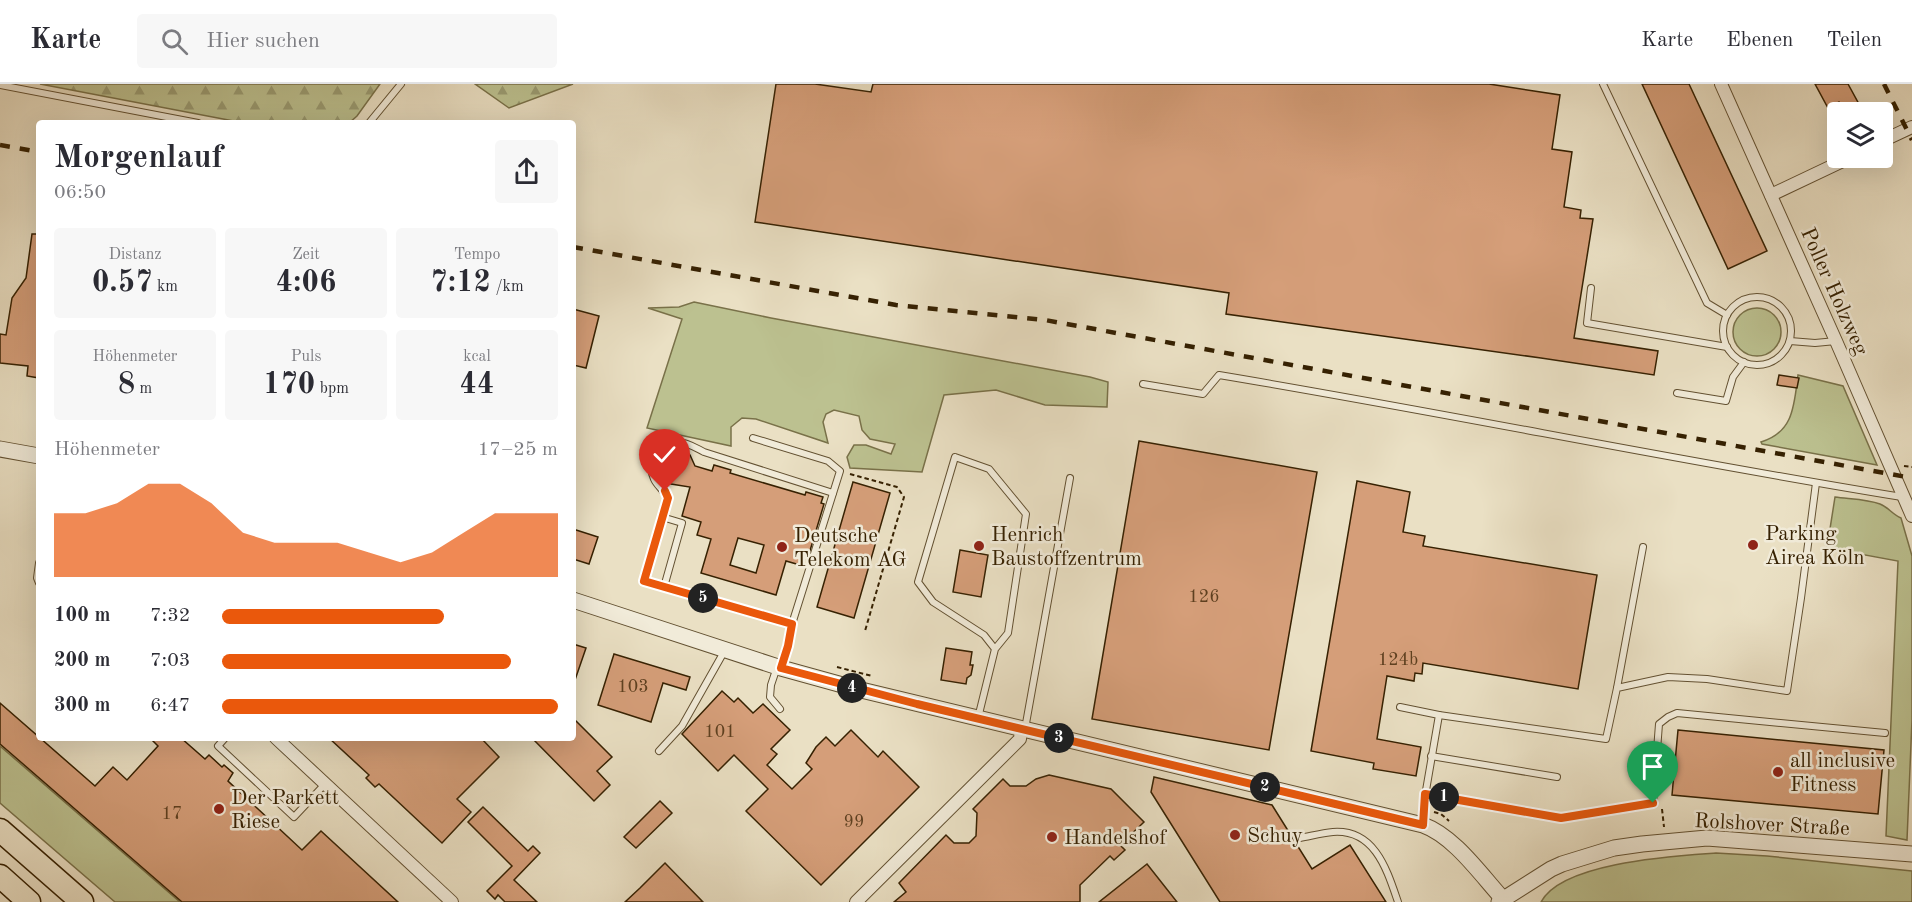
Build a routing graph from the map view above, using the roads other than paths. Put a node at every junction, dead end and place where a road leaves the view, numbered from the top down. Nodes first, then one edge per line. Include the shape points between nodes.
1 (401, 84) edge
2 (1603, 84) edge
3 (1721, 84) edge
4 (0, 85) edge
5 (182, 120) edge
6 (371, 120) edge
7 (1912, 127) edge
8 (1893, 136) edge
9 (1828, 168) edge
10 (1771, 195) junction
11 (1591, 288) dead end
12 (1727, 315) junction
13 (1790, 341) junction
14 (1836, 341) junction
15 (1727, 347) junction
16 (1744, 362) junction
17 (1143, 384) dead end
18 (1677, 393) dead end
19 (753, 438) dead end
20 (0, 449) edge
21 (36, 455) edge
22 (1070, 478) dead end
23 (1816, 483) junction
24 (833, 493) junction
25 (1904, 497) junction
26 (1912, 516) edge
27 (662, 517) junction
28 (1643, 547) dead end
29 (664, 587) junction
30 (576, 601) edge
31 (792, 624) junction
32 (725, 649) junction
33 (995, 649) junction
34 (779, 667) junction
35 (1617, 688) junction
36 (1400, 708) dead end
37 (780, 709) dead end
38 (1439, 715) junction
39 (978, 719) junction
40 (1023, 729) junction
41 (1885, 733) dead end
42 (222, 741) edge
43 (279, 741) edge
44 (659, 751) dead end
45 (1431, 756) junction
46 (1557, 777) dead end
47 (325, 784) junction
48 (1425, 794) junction
49 (1423, 825) junction
50 (0, 830) edge
51 (1300, 838) dead end
52 (1912, 855) edge
53 (0, 876) edge
54 (64, 887) junction
55 (1503, 901) edge
56 (29, 902) edge
57 (82, 902) edge
58 (89, 902) edge
59 (452, 902) edge
60 (855, 902) edge
61 (1398, 902) edge

1 - 6 lane
2 - 12 lane via 1707,303
3 - 10 street, Poller Holzweg
4 - 5 lane
7 - 8 street
9 - 10 street
10 - 14 street, Poller Holzweg
11 - 15 lane via 1587,323
12 - 13 lane via 1743,300 1765,297 1784,309 1789,319
12 - 15 lane via 1723,326
13 - 14 lane
13 - 16 lane via 1777,359 1767,364
14 - 25 street, Poller Holzweg
15 - 16 lane
16 - 18 lane via 1733,377 1726,400
17 - 23 lane via 1203,394 1219,375
19 - 24 lane via 828,461 840,471
20 - 21 street
22 - 40 lane
23 - 25 lane
23 - 35 lane via 1787,691 1668,677
24 - 27 lane via 677,442 661,448 652,461 654,481 668,498
24 - 31 lane
25 - 26 street, Poller Holzweg
27 - 29 lane via 644,581
27 - 29 lane via 682,523
28 - 35 lane
29 - 31 lane
30 - 32 street
31 - 34 lane
32 - 34 street
32 - 44 lane via 682,726
33 - 33 lane via 984,634 933,602 918,582 955,457 990,469 1026,514 1008,633
33 - 39 lane
34 - 37 lane via 770,697
34 - 39 street
35 - 38 lane via 1606,739
36 - 38 lane
38 - 45 lane
39 - 40 street
40 - 49 street
40 - 60 street via 1020,739
41 - 48 lane via 1677,713 1659,724 1653,803 1561,818
42 - 47 lane via 218,746 294,817
43 - 47 street
45 - 46 lane
45 - 48 lane
47 - 59 street
48 - 49 lane
49 - 55 street via 1448,840
50 - 54 highway
51 - 61 lane via 1352,833 1375,850 1384,863
52 - 55 street, Rolshover Straße via 1707,838 1666,842 1614,848 1562,864
53 - 56 highway
54 - 57 highway
54 - 58 highway

